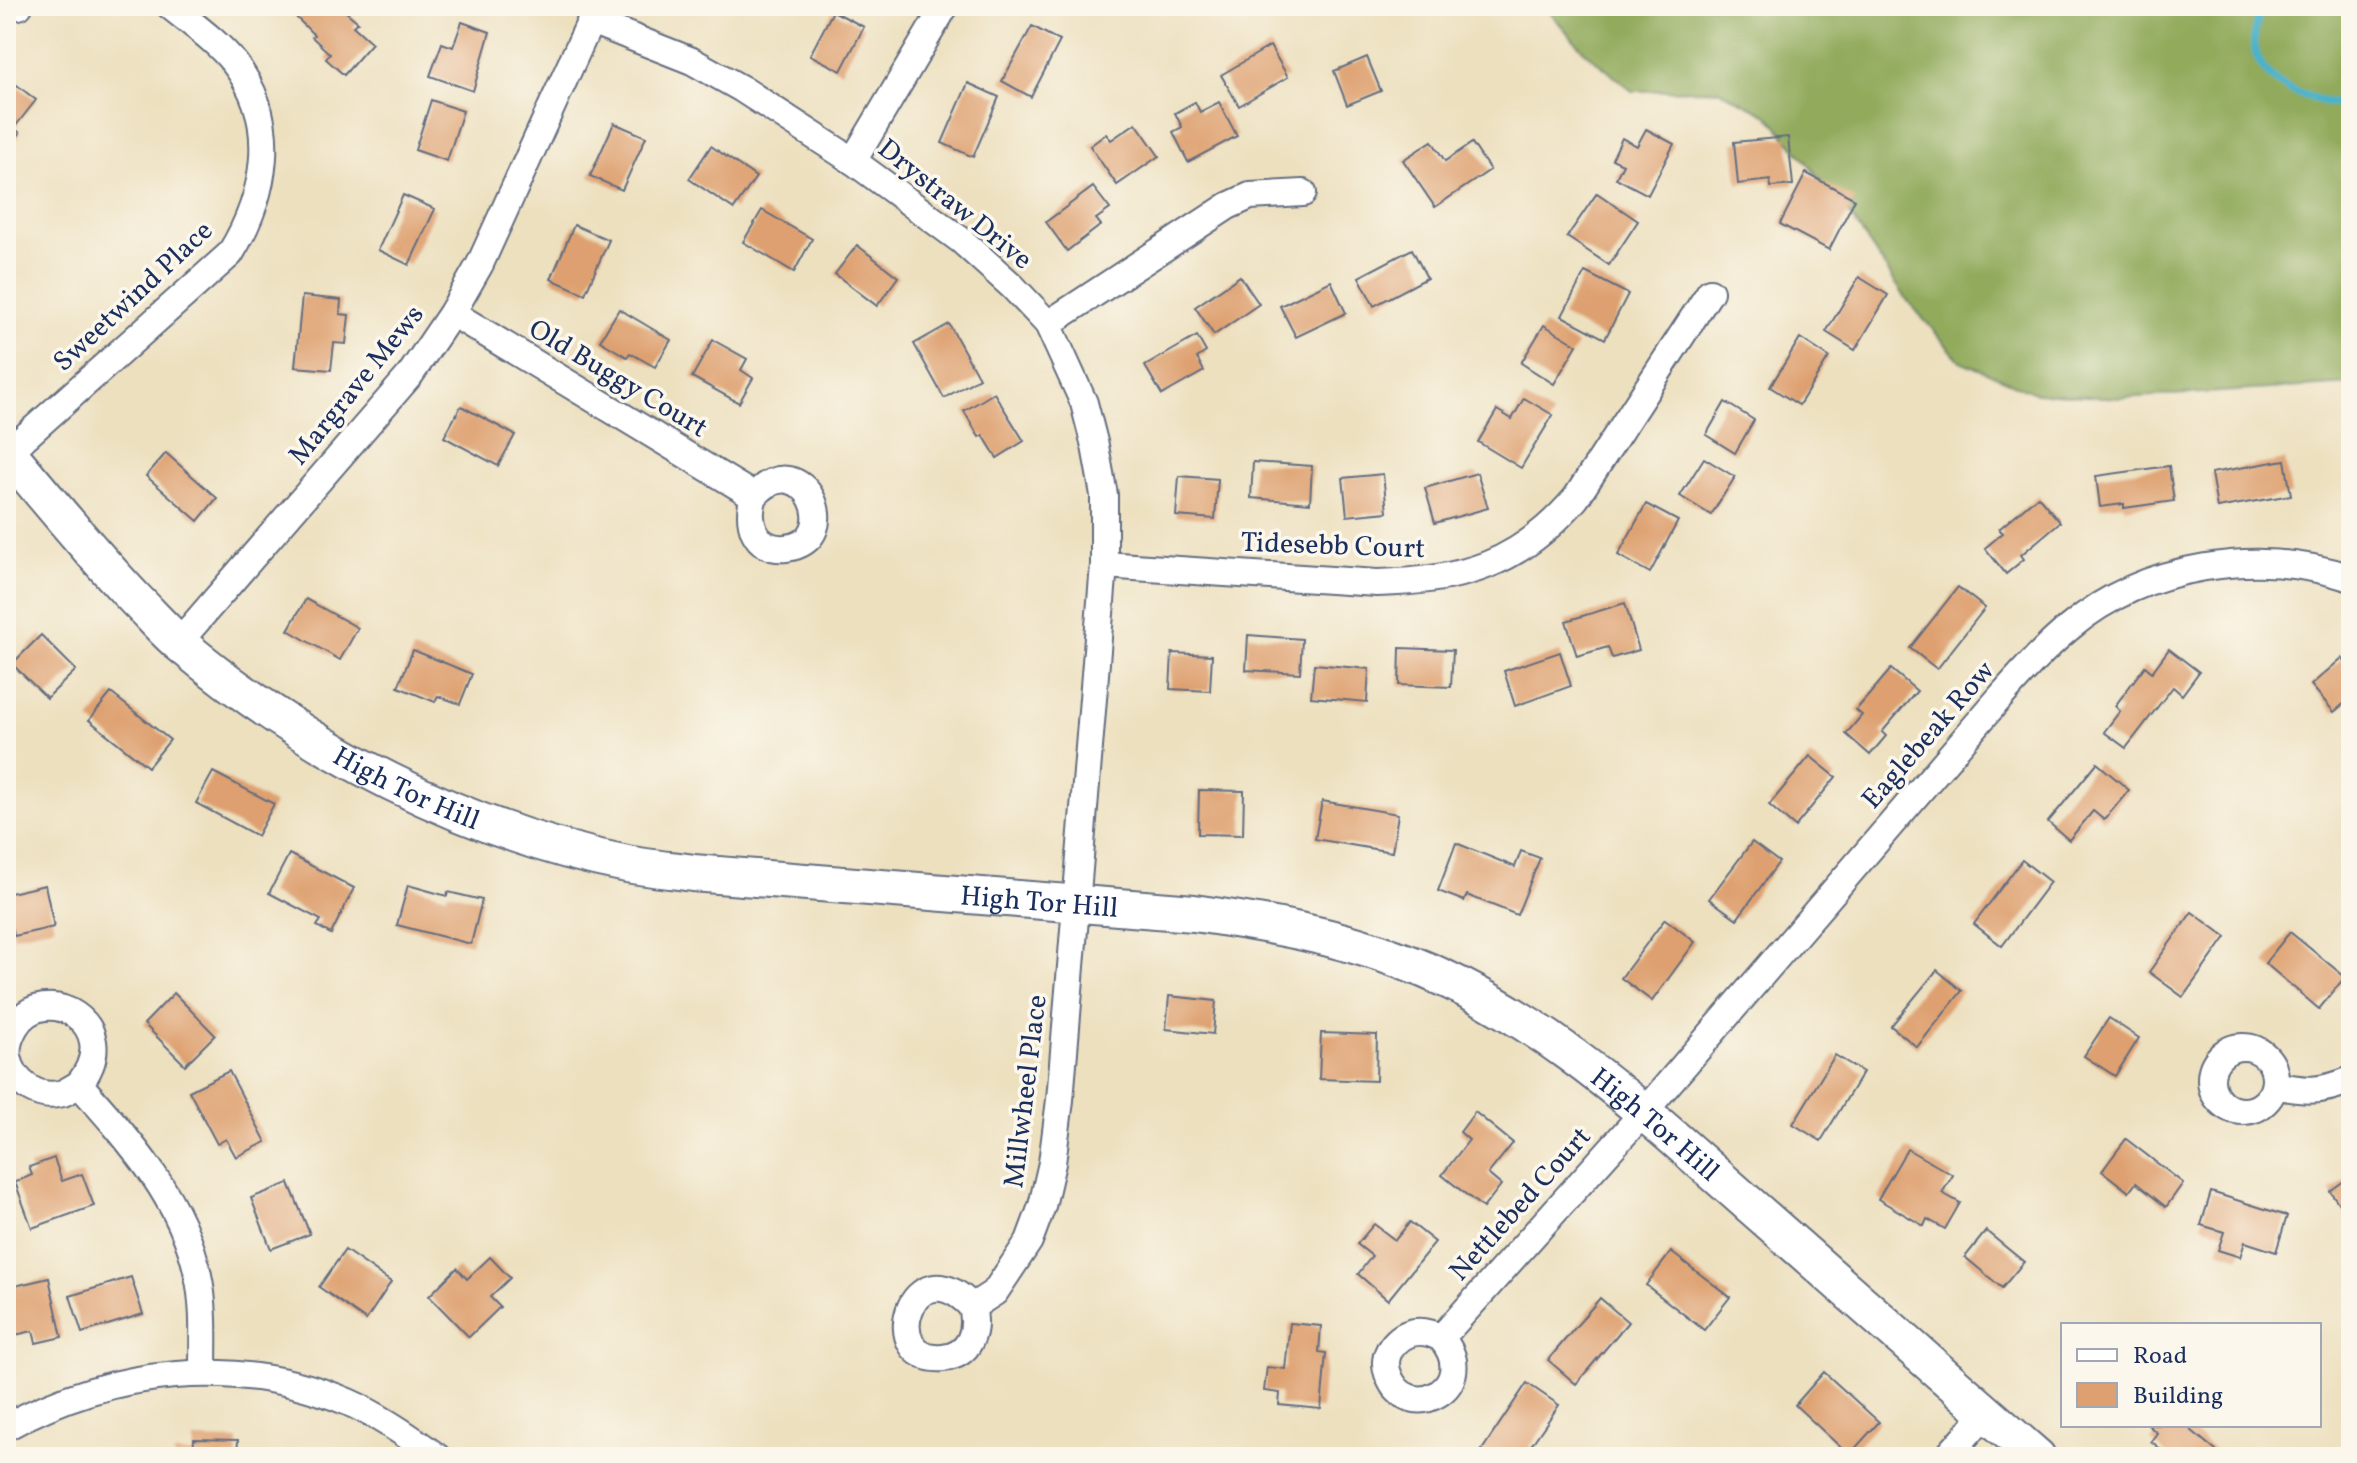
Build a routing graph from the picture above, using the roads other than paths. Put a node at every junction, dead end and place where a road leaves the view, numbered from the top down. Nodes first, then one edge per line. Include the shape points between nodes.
1 (170, 6) edge
2 (945, 6) edge
3 (594, 14) edge
4 (853, 161) junction
5 (1303, 193) dead end
6 (1710, 292) dead end
7 (452, 313) junction
8 (1048, 324) junction
9 (6, 452) edge
10 (754, 496) dead end
11 (1104, 565) junction
12 (2351, 578) edge
13 (178, 643) junction
14 (1076, 905) junction
15 (2351, 1080) edge
16 (79, 1084) dead end
17 (2275, 1085) dead end
18 (1644, 1112) junction
19 (972, 1307) dead end
20 (1441, 1338) dead end
21 (203, 1372) junction
22 (1986, 1413) junction
23 (6, 1427) edge
24 (437, 1457) edge
25 (1947, 1457) edge
26 (2037, 1457) edge

1 - 9 street, Sweetwind Place via 209,37 249,86 261,116 264,144 256,203 230,254
2 - 4 street
3 - 4 street, Drystraw Drive via 742,89
3 - 7 street, Margrave Mews via 480,264
4 - 8 street, Drystraw Drive via 962,241
5 - 8 street via 1250,196 1228,206
6 - 11 street, Tidesebb Court via 1576,498 1554,523 1499,561 1422,582 1377,583
7 - 10 street, Old Buggy Court
7 - 13 street, Margrave Mews via 410,375
8 - 11 street, Drystraw Drive via 1084,403 1095,446 1104,495
9 - 13 street, High Tor Hill
11 - 14 street, Drystraw Drive
12 - 18 street, Eaglebeak Row via 2301,567 2216,565 2138,586 2072,625 1997,701
13 - 14 street, High Tor Hill via 324,747 475,818 556,845 626,864 693,873
14 - 18 street, High Tor Hill via 1270,924 1403,960 1523,1022
14 - 19 street, Millwheel Place via 1060,1100 1042,1206 1011,1270 995,1292
15 - 17 street via 2303,1091
16 - 21 street via 122,1132 171,1201 198,1273
18 - 20 street, Nettlebed Court
18 - 22 street, High Tor Hill
21 - 23 street via 110,1385 66,1398
21 - 24 street via 305,1388 349,1403
22 - 25 street
22 - 26 street, High Tor Hill

